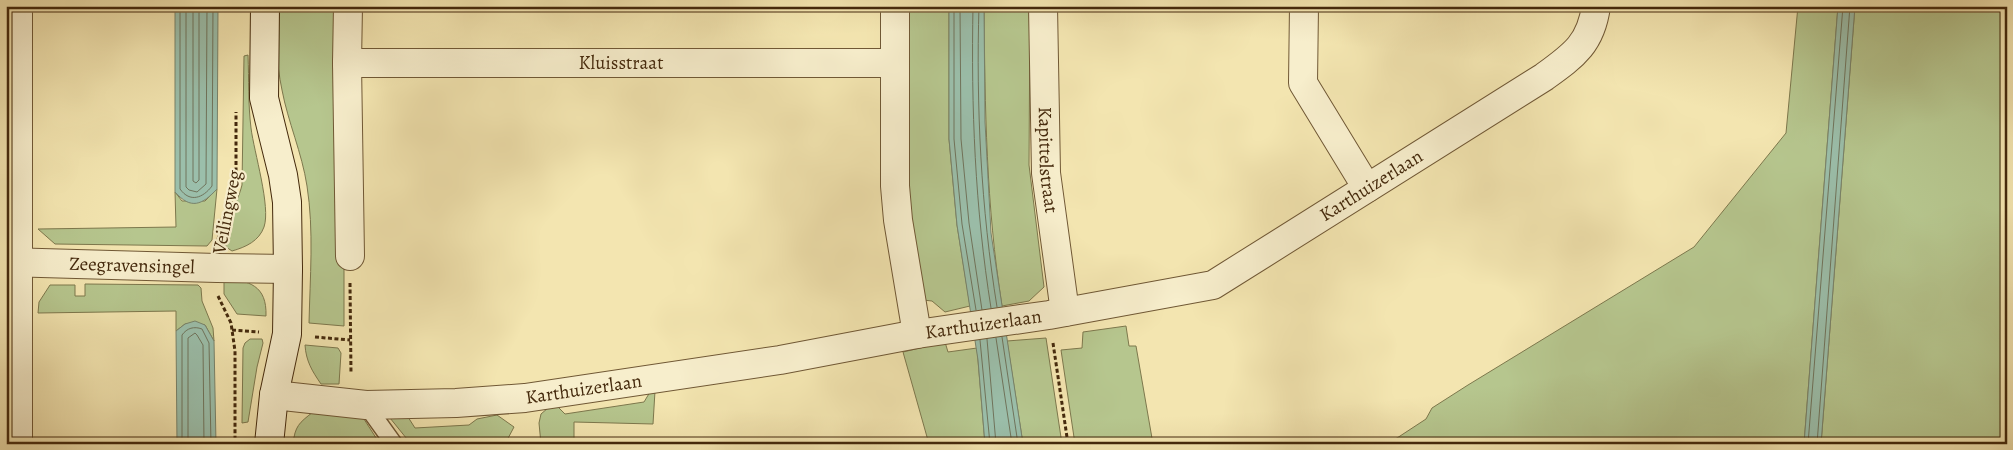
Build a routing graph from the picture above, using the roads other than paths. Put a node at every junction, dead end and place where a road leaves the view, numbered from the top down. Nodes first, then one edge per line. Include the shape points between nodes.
1 (18, 6) edge
2 (265, 6) edge
3 (348, 6) edge
4 (895, 6) edge
5 (1043, 6) edge
6 (1304, 6) edge
7 (1596, 6) edge
8 (347, 63) junction
9 (895, 63) junction
10 (1367, 188) junction
11 (350, 256) road end
12 (12, 262) edge
13 (288, 269) junction
14 (1047, 315) junction
15 (917, 334) junction
16 (274, 395) junction
17 (359, 405) junction
18 (18, 444) edge
19 (269, 444) edge
20 (394, 444) edge

1 - 12 street
2 - 13 street via 264,98 283,175
3 - 8 street
4 - 9 street
5 - 14 street, Kapittelstraat
6 - 10 street via 1303,83
7 - 10 street, Karthuizerlaan via 1591,31 1572,57
8 - 9 street, Kluisstraat
8 - 11 street
9 - 15 street via 895,186
10 - 14 street, Karthuizerlaan via 1213,286
12 - 13 street, Zeegravensingel
12 - 18 street
13 - 16 street via 286,334
14 - 15 street, Karthuizerlaan
15 - 17 street, Karthuizerlaan via 780,360 525,398
16 - 17 street, Karthuizerlaan
16 - 19 street
17 - 20 lane

